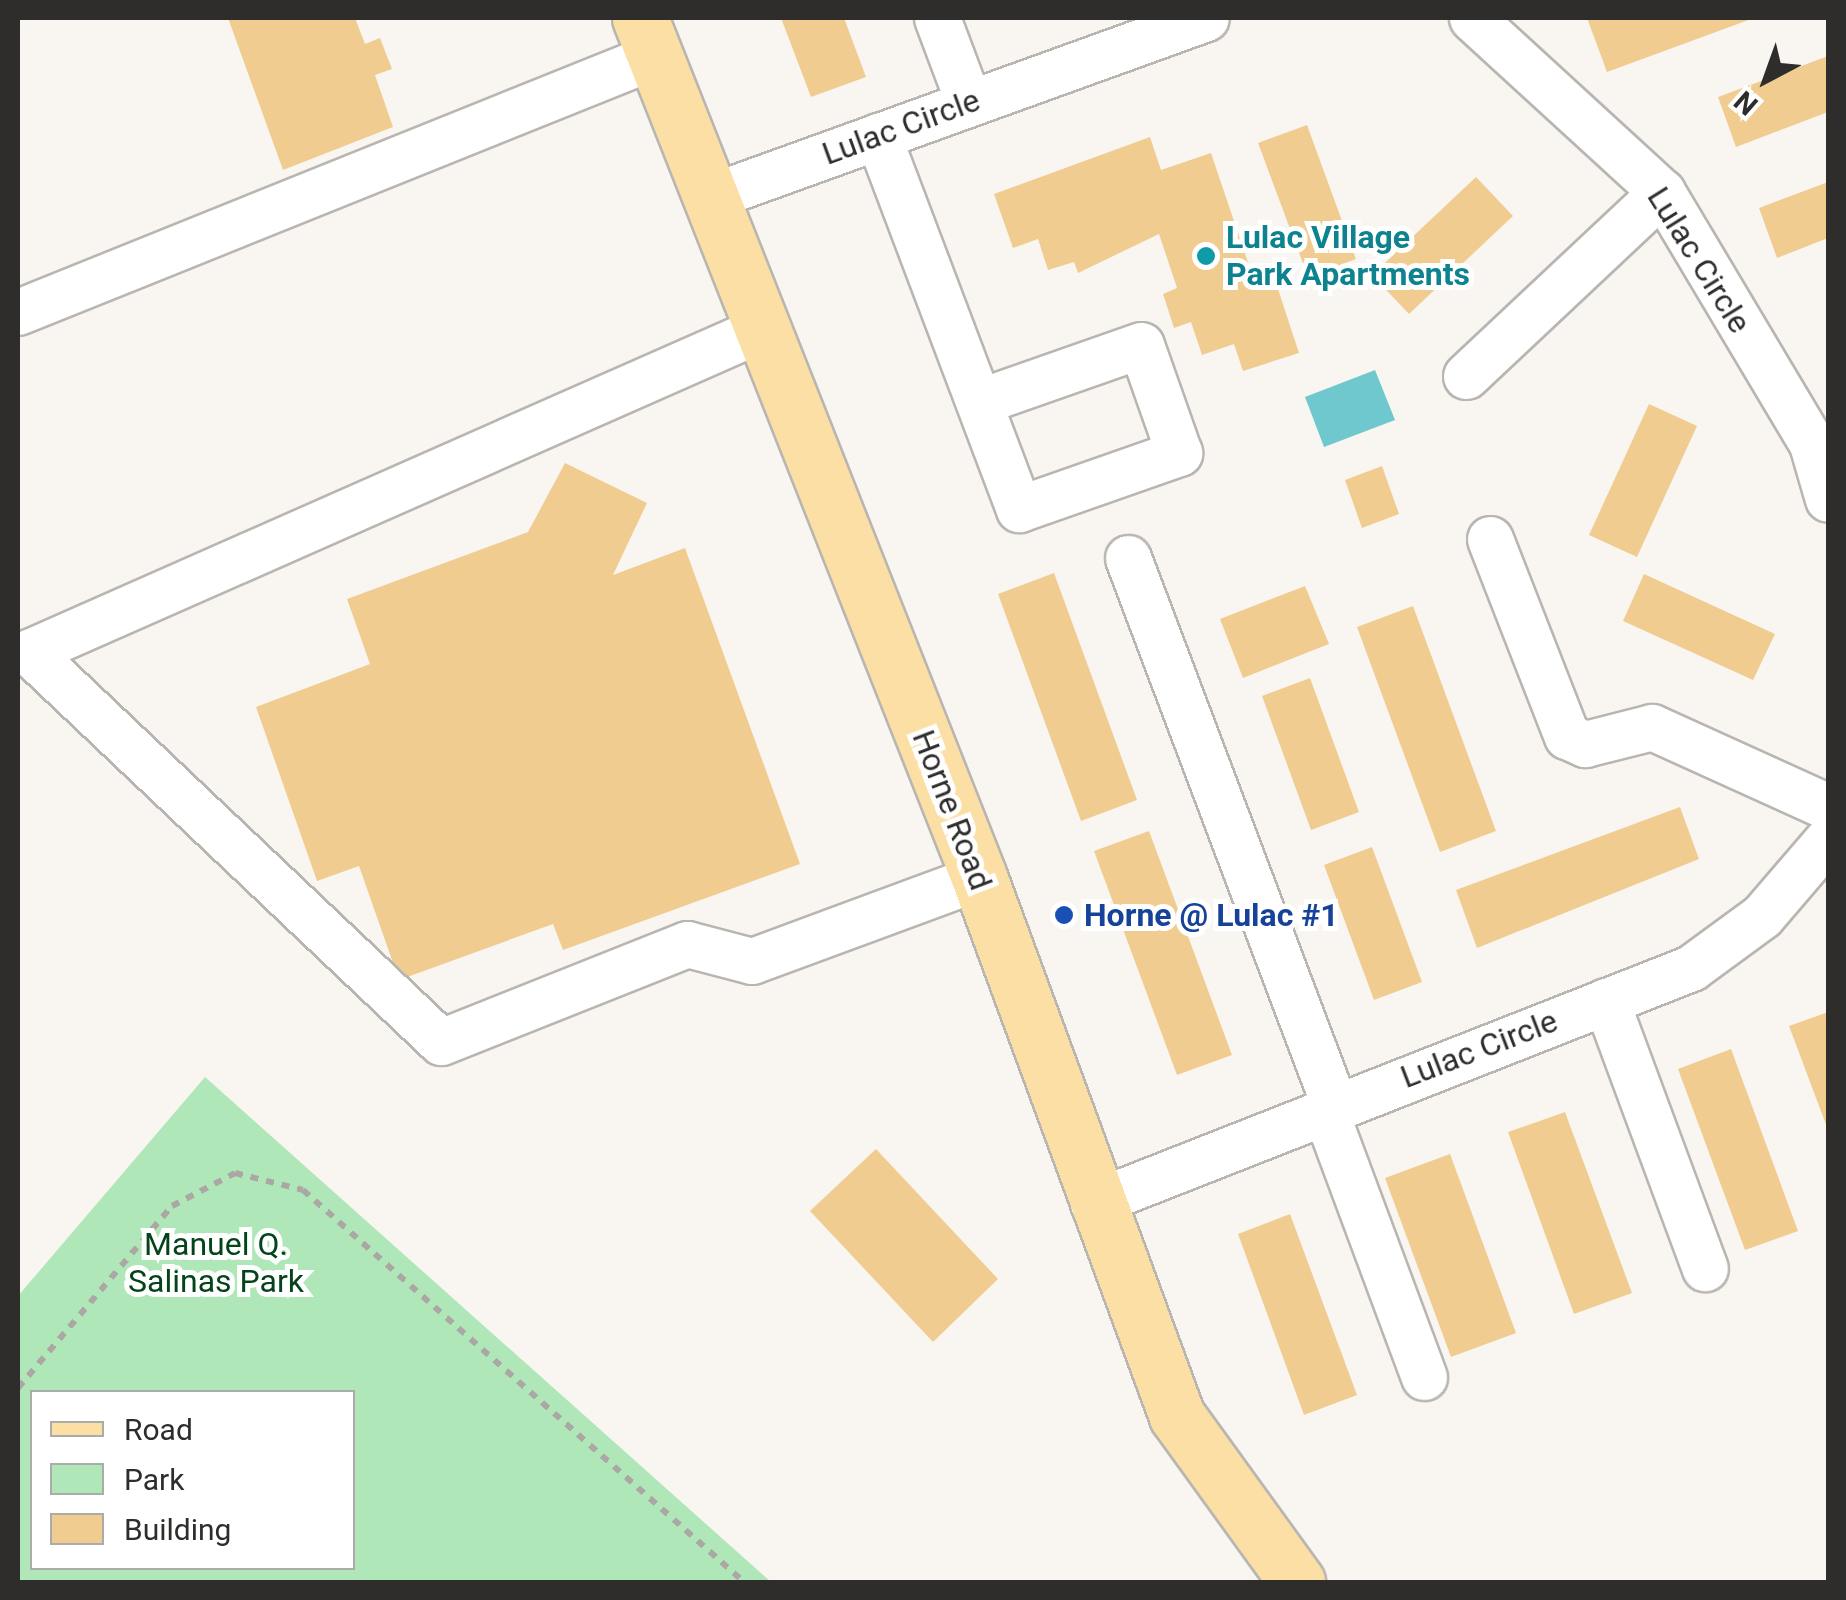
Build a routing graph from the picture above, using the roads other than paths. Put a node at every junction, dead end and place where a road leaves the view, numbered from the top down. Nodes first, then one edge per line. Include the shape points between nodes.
1 (938, 18) edge
2 (1206, 18) edge
3 (1472, 18) edge
4 (647, 37) edge
5 (969, 103) junction
6 (878, 136) junction
7 (1662, 192) junction
8 (710, 197) junction
9 (18, 312) edge
10 (762, 329) junction
11 (1466, 376) dead end
12 (981, 401) junction
13 (1828, 499) edge
14 (1490, 539) dead end
15 (1128, 558) dead end
16 (1828, 807) edge
17 (1828, 840) edge
18 (979, 877) junction
19 (1813, 885) edge
20 (1606, 1001) junction
21 (1329, 1106) junction
22 (1093, 1203) junction
23 (1705, 1268) dead end
24 (1424, 1377) dead end
25 (1297, 1582) edge

1 - 5 street
2 - 5 street, Lulac Circle
3 - 7 street, Lulac Circle
4 - 8 main road, Horne Road
4 - 9 street
5 - 6 street, Lulac Circle
6 - 8 street, Lulac Circle
6 - 12 street
7 - 11 street
7 - 13 street, Lulac Circle via 1812,444
8 - 10 main road, Horne Road
10 - 18 main road, Horne Road
10 - 18 street via 29,652 441,1042 687,944 752,961
12 - 12 street via 1018,508 1179,453 1141,345
14 - 16 street via 1567,736 1585,744 1652,727
15 - 21 street
17 - 19 street, Lulac Circle
18 - 22 main road, Horne Road
19 - 20 street, Lulac Circle via 1691,968
20 - 21 street, Lulac Circle
20 - 23 street
21 - 22 street, Lulac Circle
21 - 24 street
22 - 25 main road, Horne Road via 1178,1416

